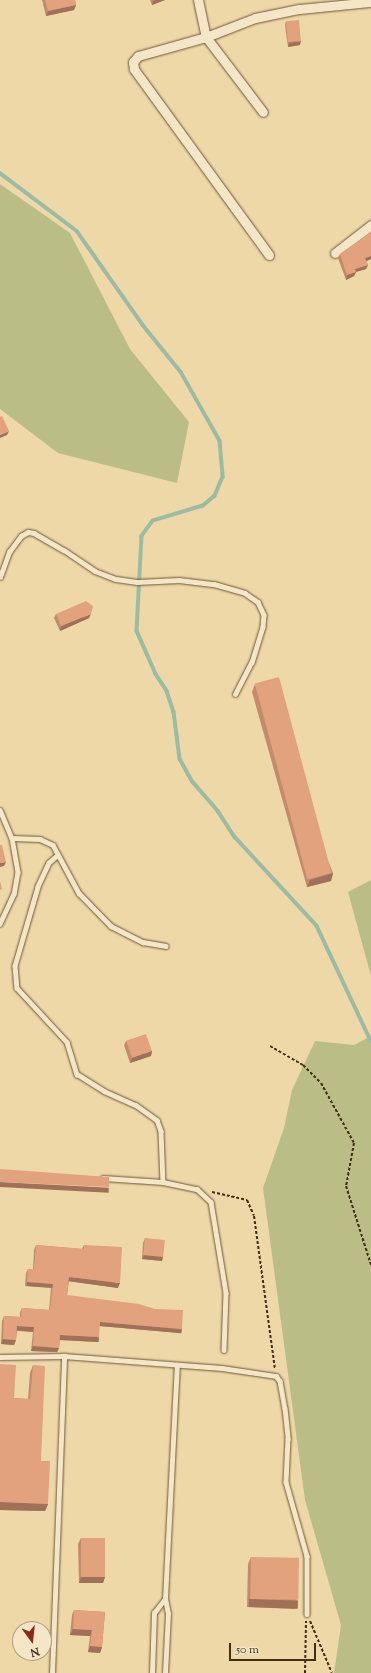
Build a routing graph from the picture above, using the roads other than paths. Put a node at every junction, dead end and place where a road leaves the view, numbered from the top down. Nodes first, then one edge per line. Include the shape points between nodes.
1 (198, 0) edge
2 (370, 2) edge
3 (206, 37) junction
4 (263, 112) dead end
5 (371, 225) edge
6 (335, 253) dead end
7 (269, 255) dead end
8 (0, 577) edge
9 (236, 694) dead end
10 (0, 810) edge
11 (12, 838) junction
12 (58, 855) junction
13 (0, 924) edge
14 (166, 946) dead end
15 (100, 1178) edge
16 (164, 1182) junction
17 (224, 1350) dead end
18 (64, 1356) junction
19 (0, 1357) edge
20 (177, 1365) junction
21 (165, 1599) junction
22 (307, 1614) road end
23 (52, 1673) edge
24 (152, 1673) edge
25 (165, 1673) edge

1 - 3 street
2 - 3 street via 299,9 255,18
3 - 4 street
3 - 7 street via 138,56 133,65
5 - 6 street
8 - 9 lane via 9,552 21,536 28,532 64,550 94,571 116,579 137,582 179,580 214,584 245,593 258,602 264,615 263,627 252,662
10 - 11 lane
11 - 12 lane via 47,841 53,845
11 - 13 lane via 18,861 17,882
12 - 14 lane via 79,893 111,926 143,942
12 - 16 lane via 49,863 38,887 15,966 17,988 67,1042 77,1074 104,1091 136,1105 157,1120 162,1130
15 - 16 lane
16 - 17 lane via 197,1189 211,1202 226,1293
18 - 19 lane
18 - 20 lane
18 - 23 lane
20 - 21 lane
20 - 22 lane via 276,1376 280,1381 288,1439 286,1482 308,1556
21 - 24 lane via 154,1613
21 - 25 lane via 168,1614

